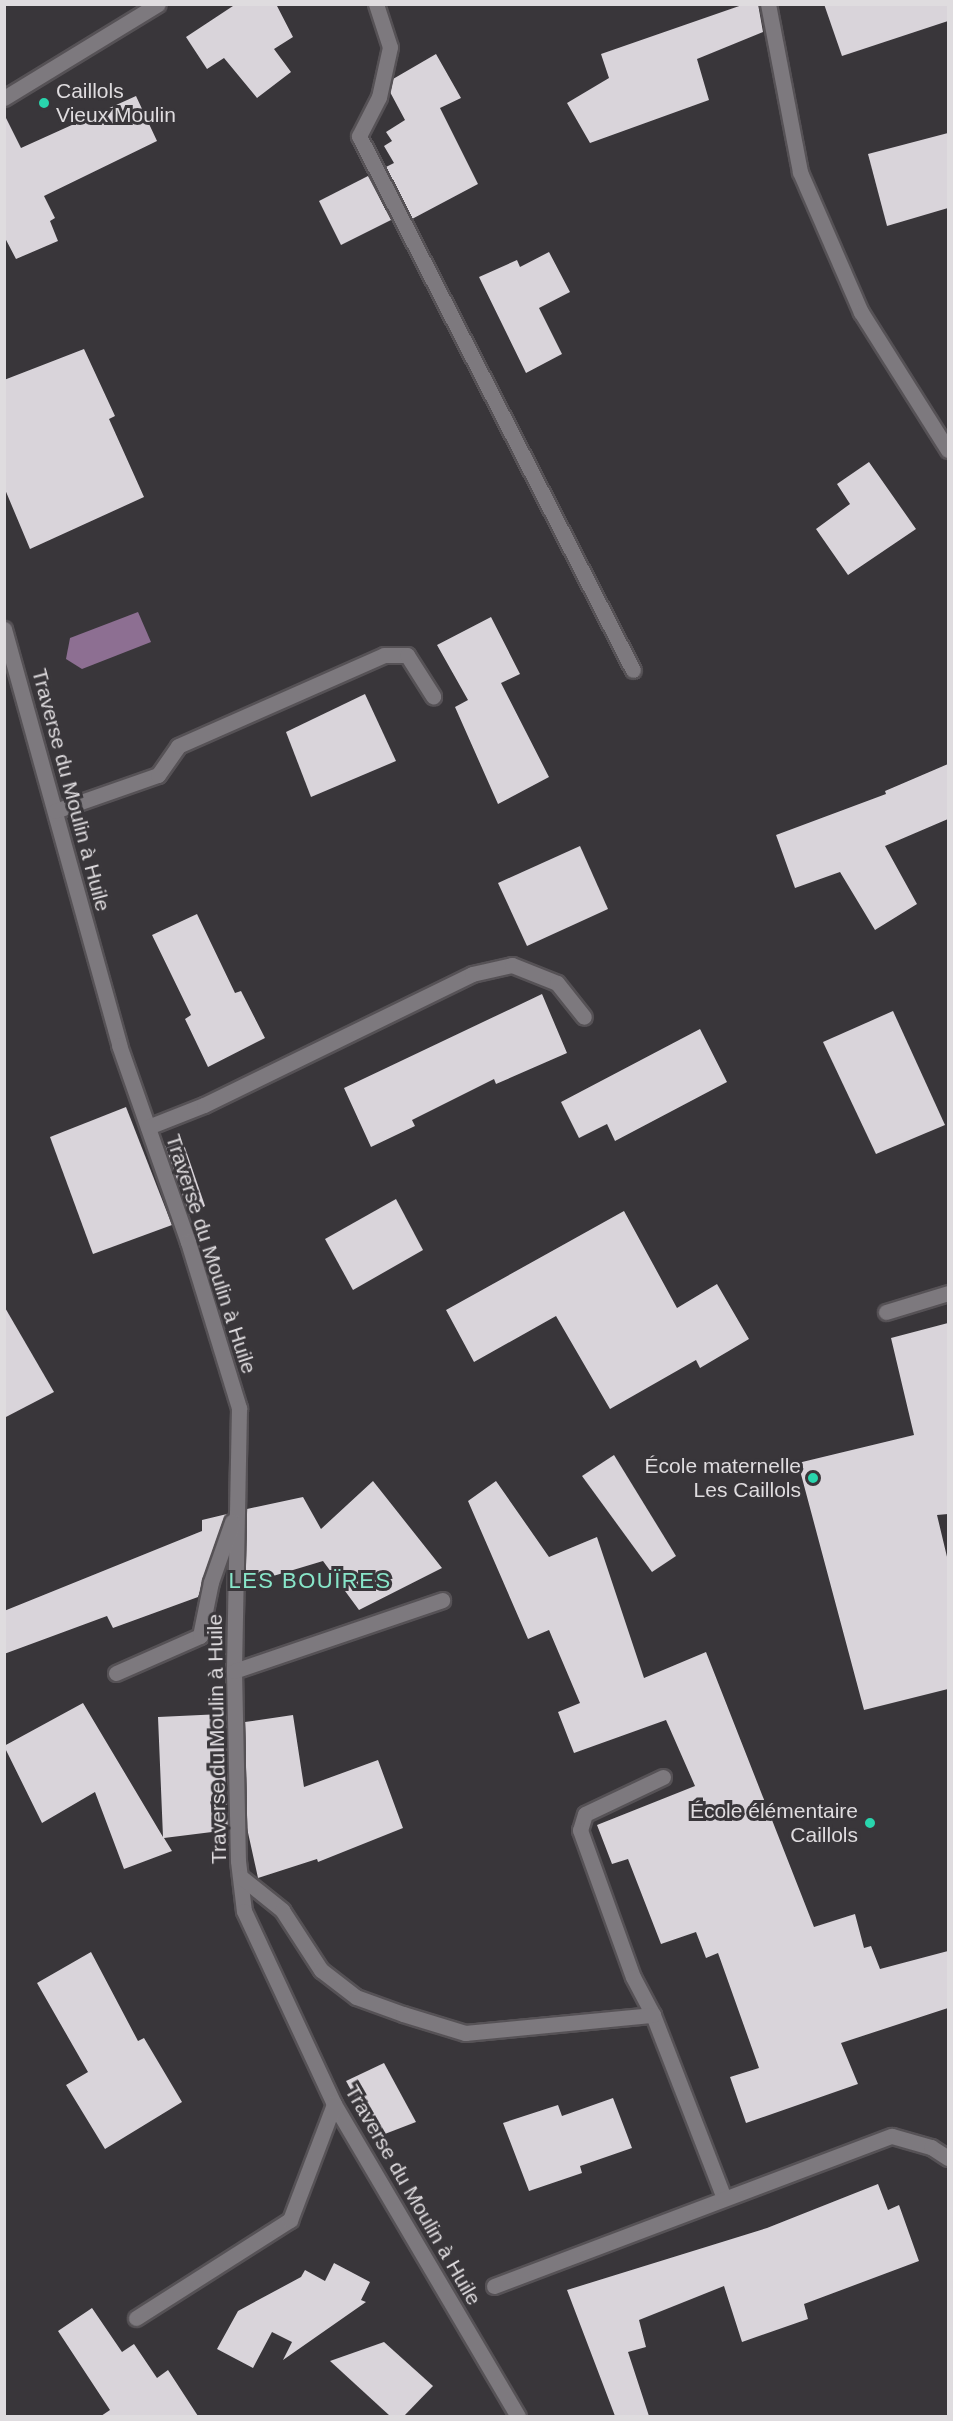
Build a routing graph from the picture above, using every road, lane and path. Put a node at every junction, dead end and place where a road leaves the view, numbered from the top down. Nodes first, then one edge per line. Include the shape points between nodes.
1 (158, 4) edge
2 (376, 4) edge
3 (768, 4) edge
4 (4, 98) edge
5 (948, 450) edge
6 (4, 629) edge
7 (633, 670) dead end
8 (433, 696) dead end
9 (55, 811) junction
10 (584, 1017) dead end
11 (148, 1127) junction
12 (948, 1293) edge
13 (886, 1312) dead end
14 (237, 1510) junction
15 (442, 1600) dead end
16 (234, 1671) junction
17 (116, 1673) dead end
18 (663, 1777) dead end
19 (241, 1876) junction
20 (652, 2015) junction
21 (334, 2104) junction
22 (948, 2158) edge
23 (724, 2198) junction
24 (494, 2286) dead end
25 (136, 2318) dead end
26 (519, 2416) edge

1 - 4 street
2 - 7 street via 390,47 379,97 359,136
3 - 5 street via 800,172 861,312
6 - 9 street, Traverse du Moulin à Huile
8 - 9 street via 408,655 384,655 178,746 158,775
9 - 11 street, Traverse du Moulin à Huile via 119,1045
10 - 11 street via 556,983 512,965 472,974 204,1105
11 - 14 street, Traverse du Moulin à Huile via 239,1408
12 - 13 street
14 - 16 street, Traverse du Moulin à Huile
14 - 17 street via 211,1582 200,1636
15 - 16 street
16 - 19 street, Traverse du Moulin à Huile
18 - 20 street via 585,1814 579,1830 633,1977
19 - 20 street via 282,1910 321,1970 356,1997 403,2014 465,2033
19 - 21 street, Traverse du Moulin à Huile via 244,1911
20 - 23 street
21 - 25 street via 290,2220
21 - 26 street, Traverse du Moulin à Huile
22 - 23 street via 931,2147 892,2136
23 - 24 street

